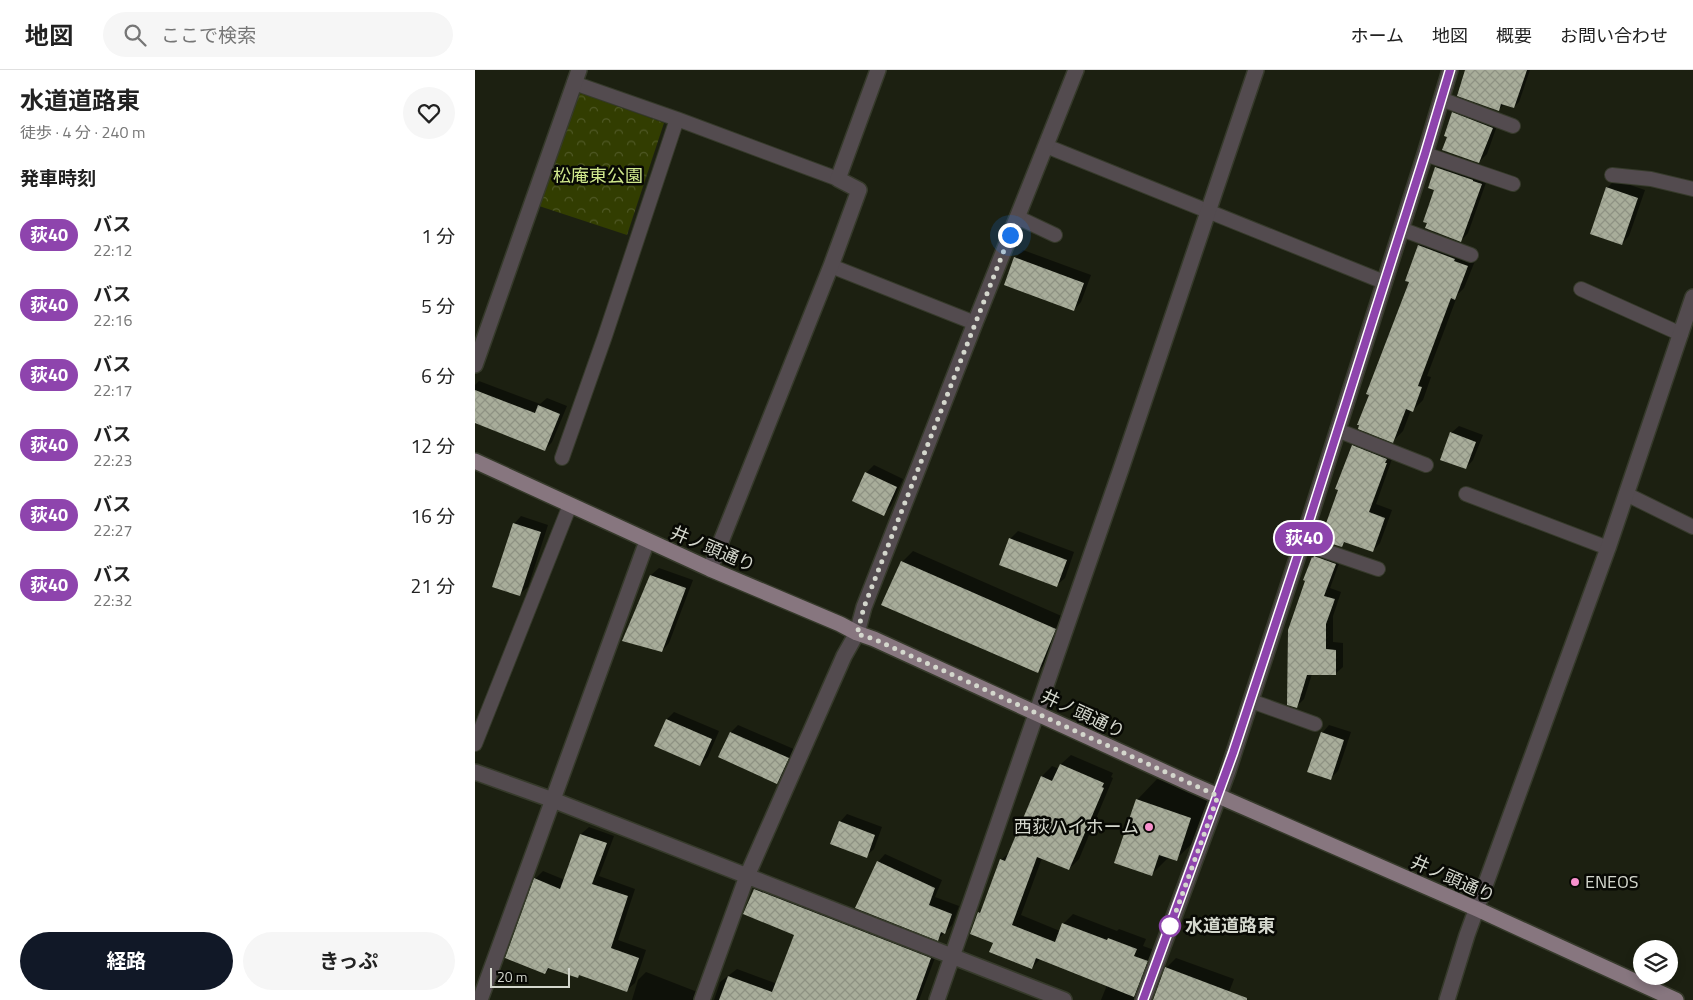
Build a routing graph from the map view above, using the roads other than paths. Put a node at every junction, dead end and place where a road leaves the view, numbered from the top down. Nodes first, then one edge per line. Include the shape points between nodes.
1 (878, 70) edge
2 (1076, 70) edge
3 (1256, 70) edge
4 (1450, 70) edge
5 (576, 76) edge
6 (1441, 100) junction
7 (677, 119) junction
8 (1513, 126) dead end
9 (1046, 146) junction
10 (1425, 154) junction
11 (1612, 175) dead end
12 (838, 179) junction
13 (1513, 184) dead end
14 (1693, 189) edge
15 (1208, 212) junction
16 (1017, 217) junction
17 (1401, 229) junction
18 (1055, 235) dead end
19 (1471, 255) dead end
20 (831, 266) junction
21 (1384, 282) junction
22 (1581, 289) dead end
23 (1693, 297) edge
24 (975, 322) junction
25 (1681, 334) junction
26 (475, 365) edge
27 (1337, 430) junction
28 (562, 458) dead end
29 (475, 461) edge
30 (1426, 465) dead end
31 (1466, 494) dead end
32 (1627, 494) junction
33 (570, 505) junction
34 (1693, 527) edge
35 (647, 541) junction
36 (1302, 543) junction
37 (1609, 548) junction
38 (710, 569) junction
39 (1377, 569) dead end
40 (857, 634) junction
41 (1251, 701) junction
42 (1036, 713) junction
43 (1315, 724) dead end
44 (475, 744) edge
45 (475, 772) edge
46 (1218, 796) junction
47 (553, 800) junction
48 (747, 876) junction
49 (1477, 910) junction
50 (953, 956) junction
51 (480, 1000) edge
52 (702, 1000) edge
53 (937, 1000) edge
54 (1064, 1000) edge
55 (1143, 1000) edge
56 (1447, 1000) edge
57 (1675, 1000) edge

1 - 12 street
2 - 9 street
3 - 15 street
4 - 6 street
5 - 7 lane
5 - 26 street
6 - 8 lane
6 - 10 street
7 - 12 lane
7 - 28 lane
9 - 15 lane
9 - 16 street
10 - 13 lane
10 - 17 street
11 - 14 lane via 1651,179
12 - 20 street via 859,190
15 - 21 lane
15 - 42 street
16 - 18 lane
16 - 24 street
17 - 19 lane
17 - 21 street
20 - 24 lane
20 - 38 street
21 - 27 street
22 - 25 lane
23 - 25 street
24 - 40 street via 864,607
25 - 32 street
27 - 30 lane
27 - 36 street
29 - 33 main road, 井ノ頭通り
31 - 37 lane
32 - 34 lane
32 - 37 street
33 - 35 main road, 井ノ頭通り
33 - 44 lane
35 - 38 main road, 井ノ頭通り
35 - 47 street
36 - 39 lane
36 - 41 street
37 - 49 street
38 - 40 main road, 井ノ頭通り
40 - 42 main road, 井ノ頭通り
40 - 48 street via 844,656
41 - 43 lane
41 - 46 street
42 - 46 main road, 井ノ頭通り
42 - 50 street
45 - 47 street
46 - 49 main road, 井ノ頭通り
46 - 55 street
47 - 48 street
47 - 51 street
48 - 50 street
48 - 52 street
49 - 56 street
49 - 57 main road, 井ノ頭通り
50 - 53 street
50 - 54 street

